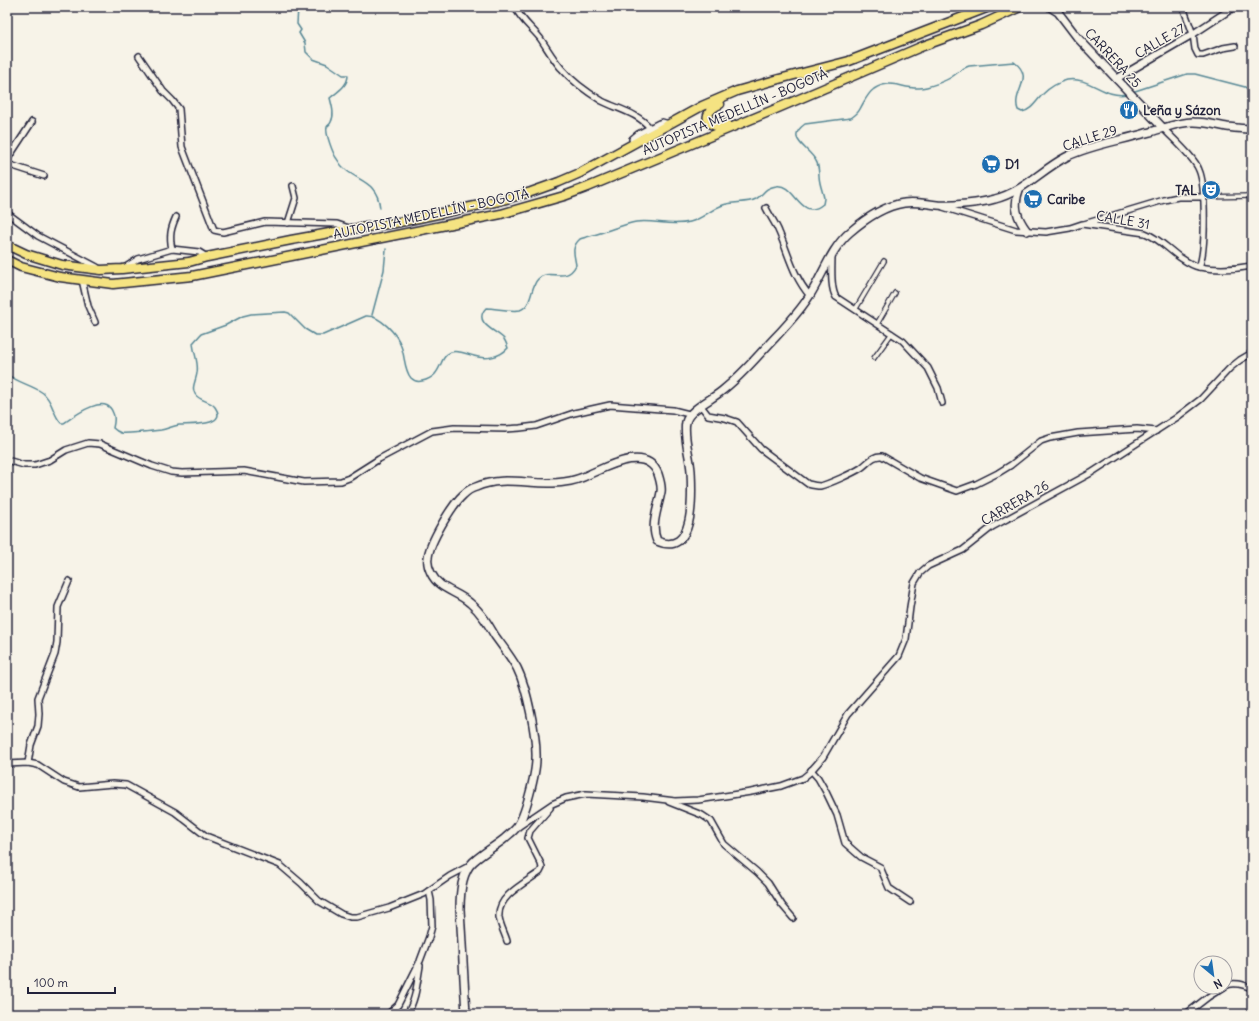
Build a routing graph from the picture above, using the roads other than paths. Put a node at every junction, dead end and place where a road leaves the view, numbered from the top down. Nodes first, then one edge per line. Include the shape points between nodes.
1 (516, 7) edge
2 (989, 7) edge
3 (1020, 7) edge
4 (1050, 7) edge
5 (1183, 7) edge
6 (1234, 7) edge
7 (1058, 9) edge
8 (1193, 34) junction
9 (1235, 46) dead end
10 (139, 56) dead end
11 (779, 79) junction
12 (1116, 79) junction
13 (771, 111) junction
14 (32, 122) dead end
15 (670, 124) junction
16 (650, 128) junction
17 (1163, 128) junction
18 (1252, 129) edge
19 (632, 144) junction
20 (7, 160) edge
21 (7, 164) edge
22 (44, 176) dead end
23 (293, 186) dead end
24 (1019, 190) junction
25 (1252, 196) edge
26 (1203, 197) junction
27 (938, 205) junction
28 (766, 208) dead end
29 (7, 213) edge
30 (176, 216) dead end
31 (288, 223) junction
32 (1082, 224) junction
33 (352, 229) junction
34 (1027, 231) junction
35 (7, 245) edge
36 (172, 249) junction
37 (832, 255) junction
38 (207, 257) junction
39 (7, 260) edge
40 (884, 261) dead end
41 (1252, 266) edge
42 (1199, 267) junction
43 (122, 269) junction
44 (101, 270) junction
45 (82, 280) junction
46 (895, 293) dead end
47 (810, 296) junction
48 (855, 310) junction
49 (95, 322) dead end
50 (877, 324) junction
51 (892, 333) junction
52 (1252, 353) edge
53 (874, 358) dead end
54 (942, 403) dead end
55 (700, 406) junction
56 (689, 414) junction
57 (1156, 430) junction
58 (7, 460) edge
59 (69, 581) dead end
60 (28, 763) junction
61 (7, 764) edge
62 (811, 770) junction
63 (660, 799) junction
64 (552, 804) junction
65 (516, 828) junction
66 (471, 865) junction
67 (429, 891) junction
68 (910, 902) dead end
69 (793, 918) dead end
70 (507, 942) dead end
71 (420, 961) junction
72 (1233, 984) edge
73 (1252, 988) edge
74 (1211, 995) edge
75 (388, 1014) edge
76 (406, 1014) edge
77 (466, 1014) edge
78 (1186, 1014) edge

1 - 16 street via 523,21 572,78 601,100 639,118
2 - 11 highway, AUTOPISTA MEDELLÍN - BOGOTÁ via 849,61
3 - 13 highway, AUTOPISTA MEDELLÍN - BOGOTÁ
4 - 7 main road, CARRERA 25
5 - 8 street
6 - 8 street, CALLE 27
7 - 12 main road, CARRERA 25 via 1077,36
8 - 9 street via 1194,49 1198,55
8 - 12 street, CALLE 27
10 - 31 street via 179,109 182,147 214,230 223,232 265,222
11 - 13 highway via 770,87 715,106 708,115 710,123 718,127 759,110
11 - 15 highway, AUTOPISTA MEDELLÍN - BOGOTÁ via 737,91 702,106
12 - 17 main road, CARRERA 25
13 - 45 highway, AUTOPISTA MEDELLÍN - BOGOTÁ via 588,187 501,214 192,276 113,284
14 - 20 street
15 - 16 street via 662,122
15 - 19 highway, AUTOPISTA MEDELLÍN - BOGOTÁ
16 - 19 street via 635,136
17 - 18 main road, CALLE 29 via 1194,122
17 - 24 main road, CALLE 29 via 1076,152
17 - 26 street, CARRERA 25 via 1197,166 1201,176
19 - 33 highway, AUTOPISTA MEDELLÍN - BOGOTÁ via 580,173 531,192 395,223
21 - 22 street
23 - 31 street via 296,198
24 - 27 main road, CALLE 29 via 992,200
24 - 34 main road via 1015,207 1017,216
25 - 26 street
26 - 32 street via 1164,200
26 - 42 street, CARRERA 25 via 1203,253
27 - 34 street, CALLE 31 via 1007,228
27 - 37 main road, CALLE 29 via 905,202 888,208 849,232
28 - 47 street via 779,231 795,274
29 - 44 street via 38,236
30 - 36 street via 170,231
31 - 33 street via 337,224
32 - 34 street, CALLE 31 via 1046,232
32 - 42 street, CALLE 31 via 1154,237 1179,257
33 - 38 highway, AUTOPISTA MEDELLÍN - BOGOTÁ
35 - 44 highway, AUTOPISTA MEDELLÍN - BOGOTÁ via 62,265
36 - 38 street via 199,252
36 - 43 street via 138,259
37 - 47 main road, CALLE 29
37 - 48 street via 833,293
38 - 43 highway, AUTOPISTA MEDELLÍN - BOGOTÁ via 189,262
39 - 45 highway, AUTOPISTA MEDELLÍN - BOGOTÁ via 60,278
40 - 48 street
41 - 42 street, CALLE 31
43 - 44 highway, AUTOPISTA MEDELLÍN - BOGOTÁ
45 - 49 street
46 - 50 street
47 - 55 main road, CALLE 29 via 734,381
48 - 50 street
50 - 51 street
51 - 53 street
51 - 54 street via 928,368
52 - 57 street, CARRERA 26 via 1230,368 1202,399
55 - 56 main road, CALLE 29
55 - 57 street via 708,415 737,422 761,449 814,486 820,486 854,471 873,457 882,456 920,478 954,491 962,490 998,473 1035,445 1050,438 1131,429
56 - 58 street via 674,410 610,405 574,413 536,426 432,431 341,481 304,482 244,471 171,472 100,444 88,443 35,464 24,465
56 - 65 main road via 686,432 691,472 691,510 689,524 682,539 663,544 656,539 654,533 661,490 660,480 652,464 637,459 616,463 563,483 500,480 475,487 463,494 452,508 429,551 429,570 435,580 444,588 467,600 478,611 517,668 525,691 535,734 536,759 533,778
57 - 62 street, CARRERA 26 via 1091,473 992,527 963,550 928,566 920,573 914,583 906,639 899,656 848,714 823,757
59 - 60 street via 58,607 55,654 38,698 38,726
60 - 61 street
60 - 67 street via 38,765 64,782 79,787 126,785 175,812 206,836 280,865 319,901 350,917 389,908
62 - 63 street, CARRERA 26 via 803,778 752,792 698,800
62 - 68 street via 818,778 837,815 845,843 861,857 880,867 890,888
63 - 64 street, CARRERA 26 via 586,794
63 - 69 street via 711,821 724,844 768,883
64 - 65 street, CARRERA 26
64 - 70 street via 530,831 528,838 542,868 511,892 501,906 499,917
65 - 66 main road
66 - 67 street
66 - 77 main road via 463,880 460,899
67 - 71 street via 432,926
71 - 75 street via 398,1005
71 - 76 street via 415,997
72 - 73 street
74 - 78 street

